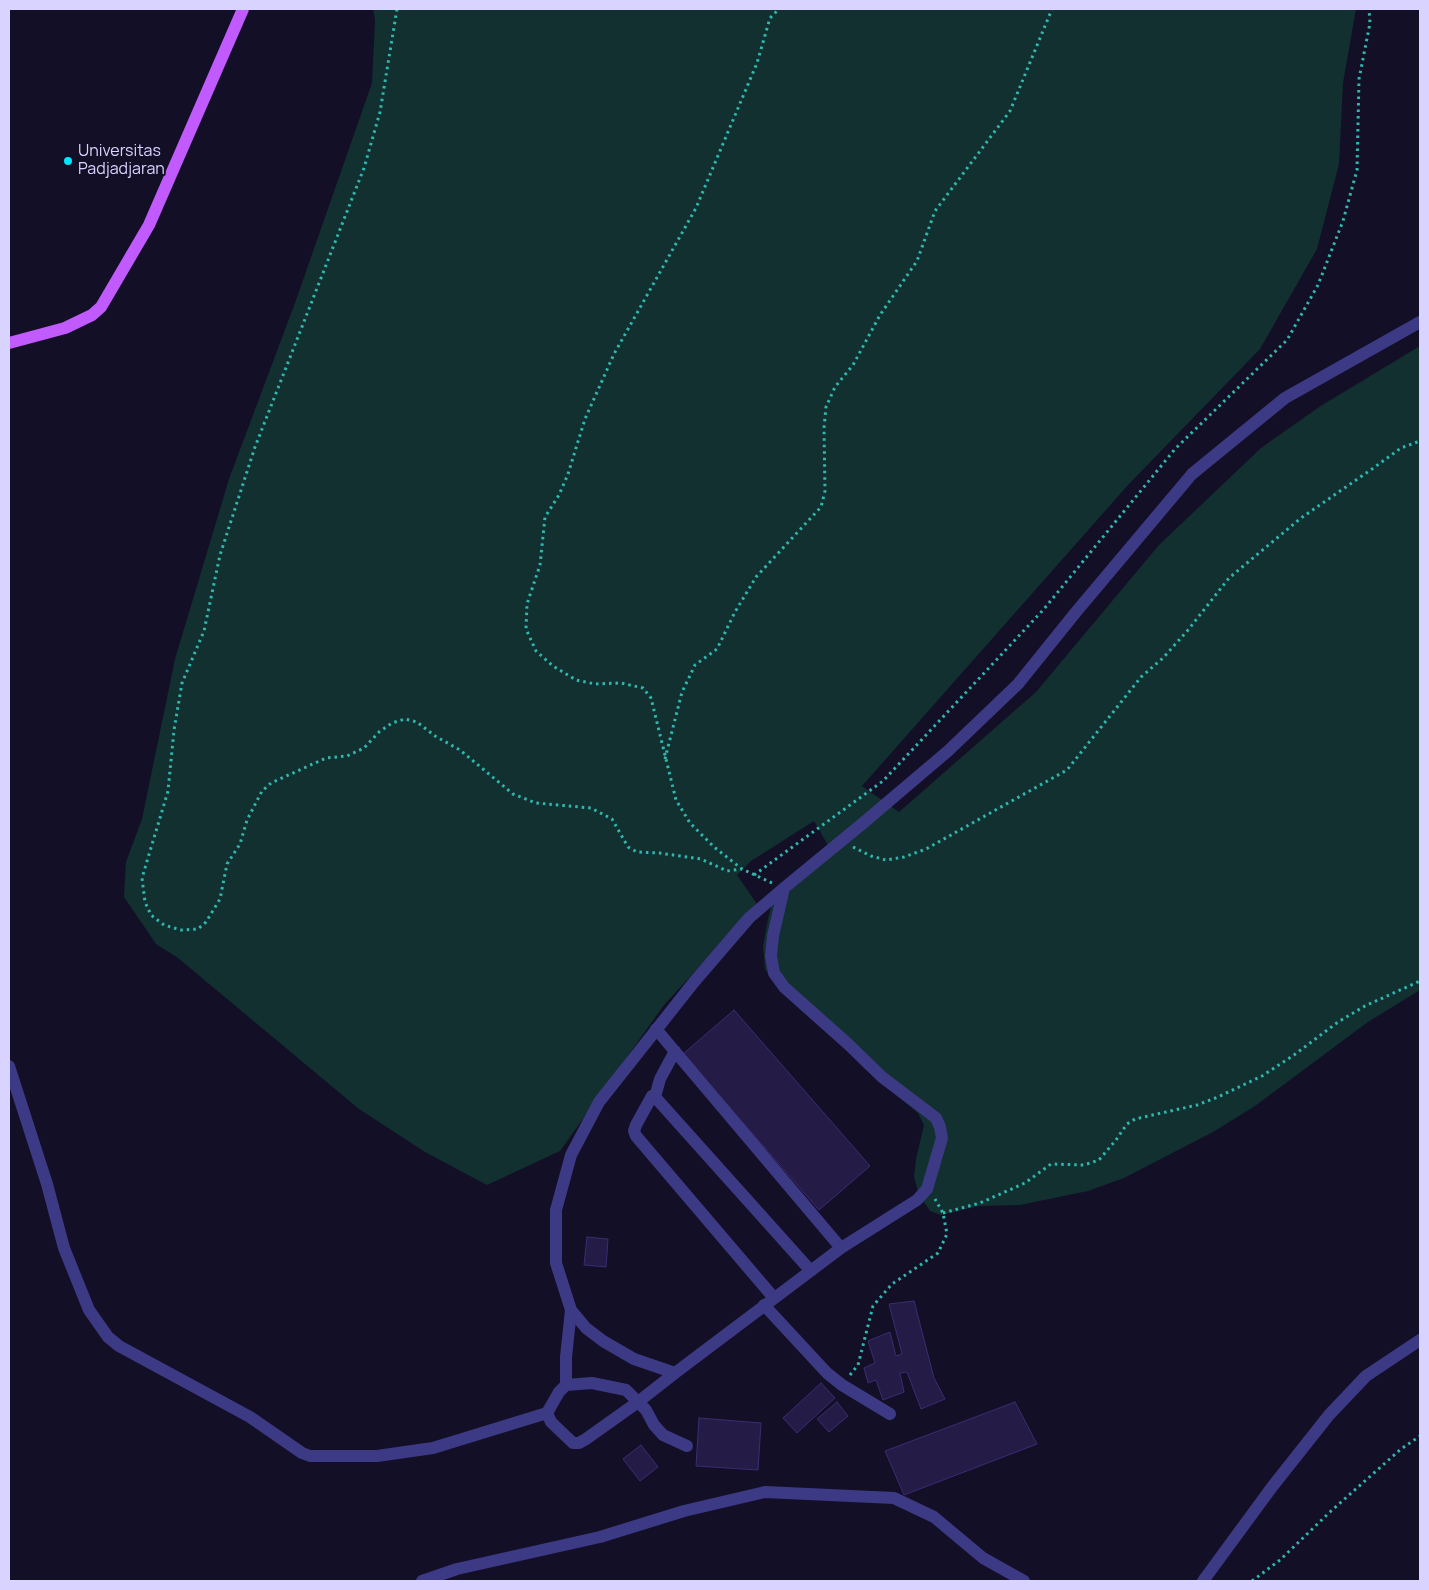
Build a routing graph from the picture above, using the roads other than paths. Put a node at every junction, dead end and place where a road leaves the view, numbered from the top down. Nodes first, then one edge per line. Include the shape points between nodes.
1 (243, 9) edge
2 (1420, 322) edge
3 (9, 342) edge
4 (784, 888) junction
5 (656, 1029) junction
6 (675, 1051) junction
7 (9, 1066) edge
8 (655, 1097) junction
9 (841, 1248) junction
10 (810, 1270) junction
11 (769, 1301) junction
12 (571, 1310) junction
13 (1420, 1340) edge
14 (675, 1373) junction
15 (566, 1385) junction
16 (638, 1402) junction
17 (547, 1414) junction
18 (890, 1414) dead end
19 (688, 1446) dead end
20 (422, 1581) edge
21 (1024, 1581) edge
22 (1202, 1581) edge

1 - 3 main road via 149,225 101,307 65,328
2 - 4 street via 1285,398 1192,474 1018,684 948,751
4 - 5 street via 749,918
4 - 9 street via 773,936 771,956 774,973 784,987 882,1077 936,1118 942,1138 927,1189 918,1200
5 - 6 street
5 - 12 street via 600,1102 571,1155 556,1210 556,1263
6 - 8 street via 660,1078
6 - 9 street
7 - 17 street via 64,1248 89,1310 108,1337 119,1346 250,1416 310,1456 376,1456 433,1448
8 - 10 street
8 - 11 street via 650,1098 636,1125 636,1136
9 - 10 street
10 - 11 street
11 - 14 street
11 - 18 street via 828,1374
12 - 14 street via 603,1341 634,1359
12 - 15 street
13 - 22 street via 1366,1376 1329,1415
14 - 16 street
15 - 16 street via 592,1383 626,1390
15 - 17 street
16 - 17 street via 579,1443 568,1440
16 - 19 street via 663,1435
20 - 21 street via 457,1569 600,1537 684,1511 765,1492 894,1498 934,1517 983,1558

